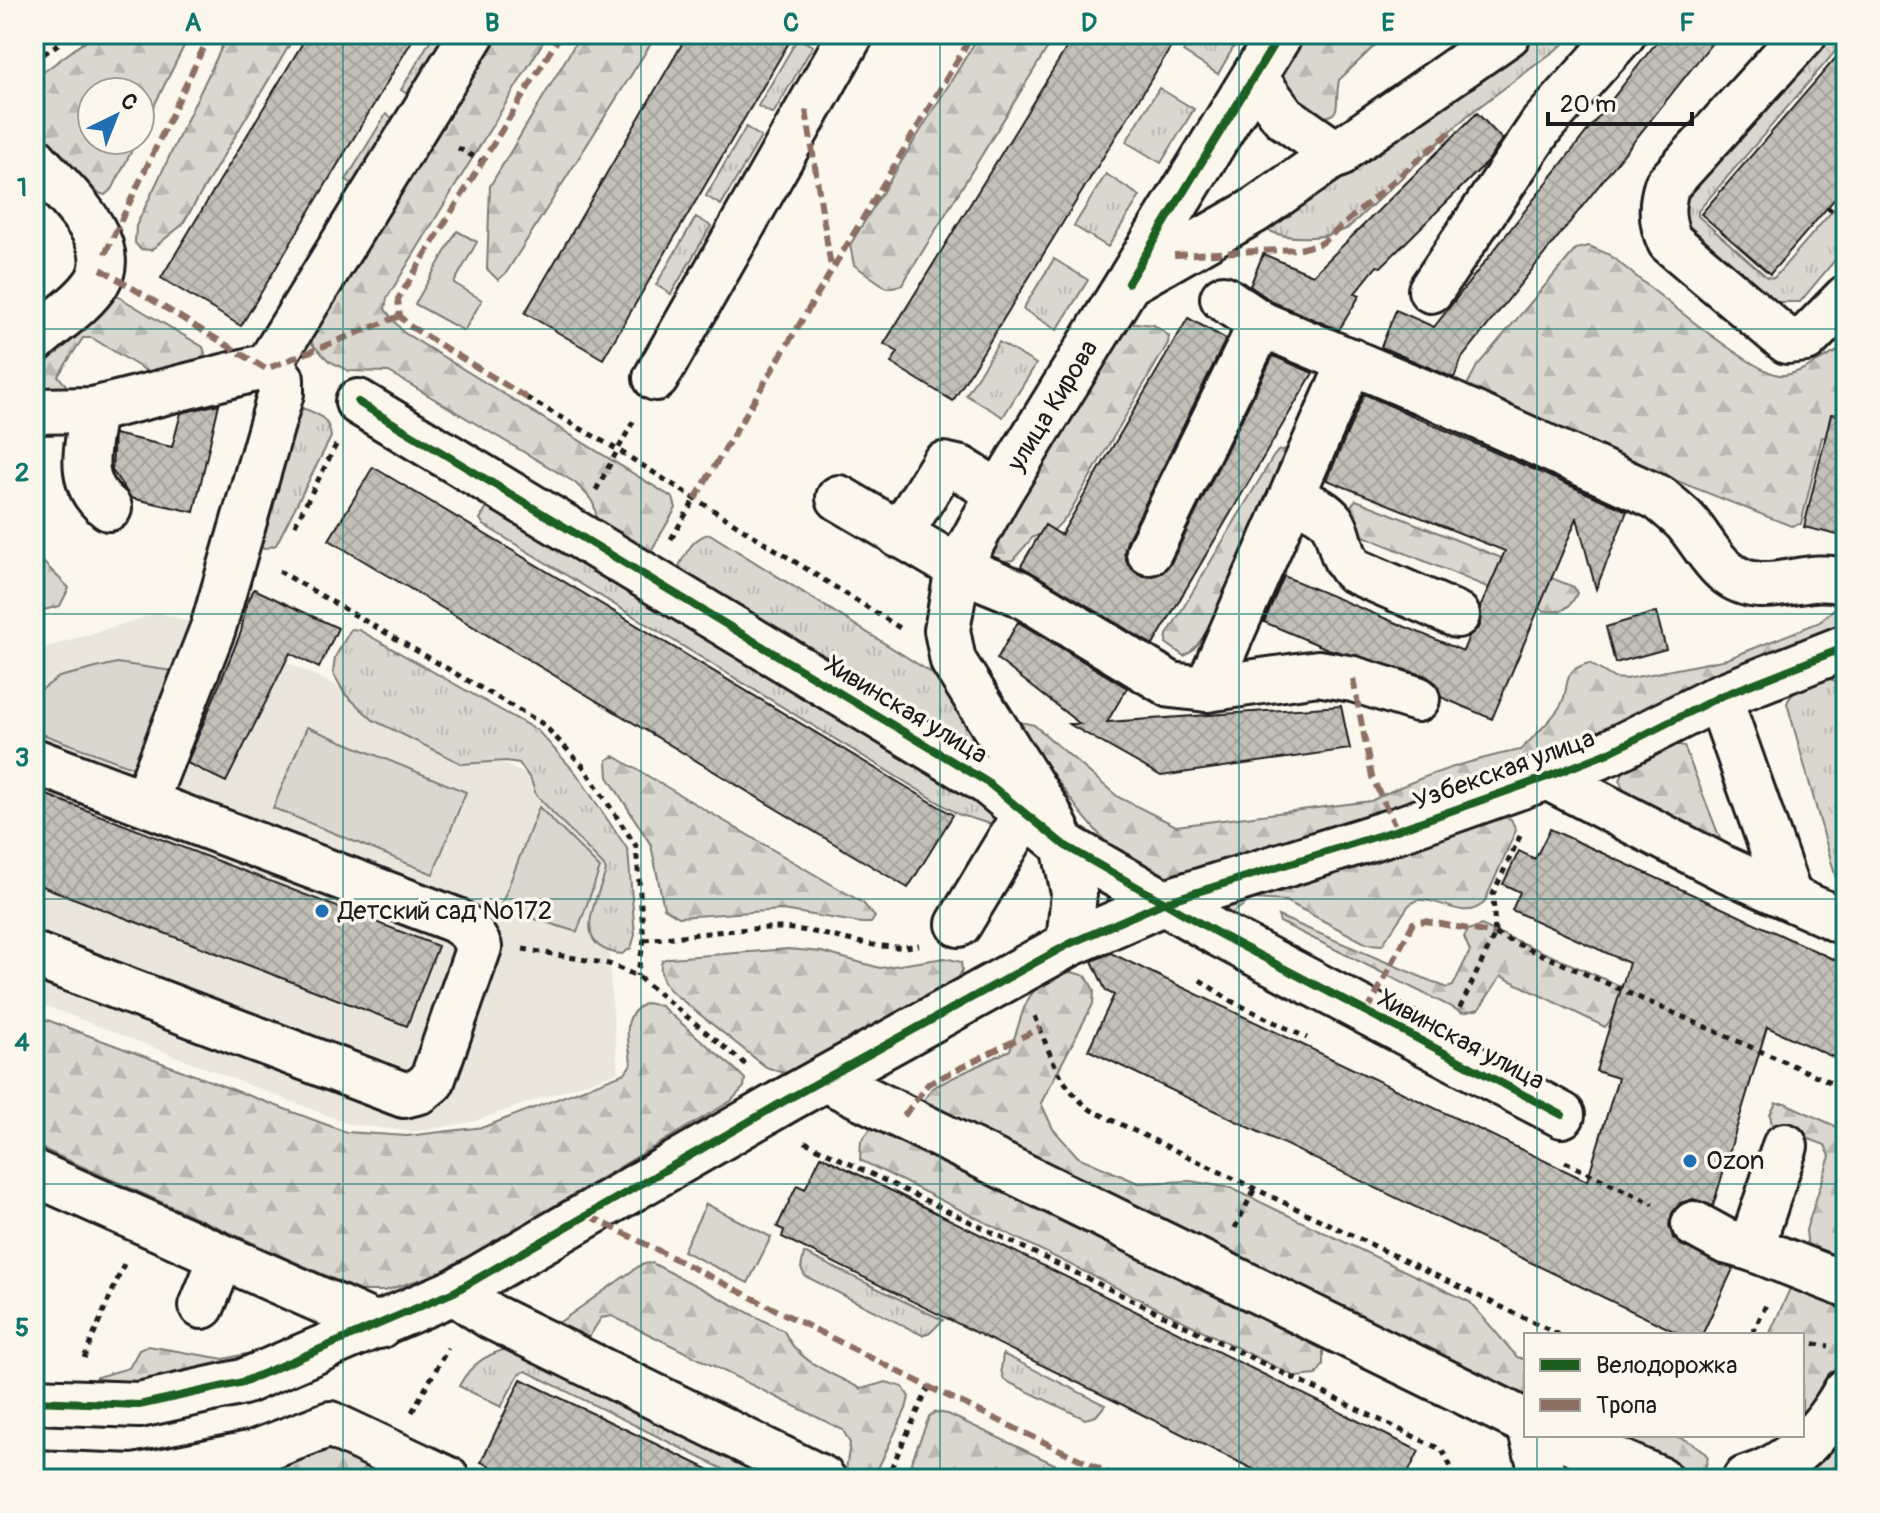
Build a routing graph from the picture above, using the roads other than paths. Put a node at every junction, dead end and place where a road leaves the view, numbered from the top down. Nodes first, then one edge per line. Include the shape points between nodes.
1 (472, 34) edge
2 (851, 34) edge
3 (1280, 34) edge
4 (1623, 34) edge
5 (1804, 34) edge
6 (1502, 36) edge
7 (1254, 77) junction
8 (1338, 155) junction
9 (34, 159) edge
10 (1128, 283) junction
11 (1431, 290) dead end
12 (1223, 298) dead end
13 (1846, 298) edge
14 (1261, 324) junction
15 (34, 341) edge
16 (1351, 361) junction
17 (266, 369) junction
18 (656, 378) road end
19 (358, 402) road end
20 (93, 410) junction
21 (34, 411) edge
22 (999, 493) junction
23 (1293, 497) junction
24 (839, 498) dead end
25 (109, 508) dead end
26 (899, 535) junction
27 (1149, 552) dead end
28 (958, 568) junction
29 (1846, 582) edge
30 (1457, 615) dead end
31 (1846, 647) edge
32 (1207, 689) junction
33 (1719, 697) junction
34 (1417, 699) dead end
35 (34, 761) edge
36 (1547, 777) junction
37 (145, 802) junction
38 (1025, 814) junction
39 (1064, 845) junction
40 (1789, 896) junction
41 (1165, 902) junction
42 (1846, 923) edge
43 (959, 924) road end
44 (1069, 944) junction
45 (34, 955) edge
46 (790, 1099) junction
47 (1562, 1115) dead end
48 (1785, 1146) dead end
49 (34, 1173) edge
50 (1694, 1224) dead end
51 (1751, 1248) junction
52 (222, 1257) junction
53 (1846, 1285) edge
54 (454, 1292) junction
55 (202, 1306) dead end
56 (379, 1326) junction
57 (1846, 1391) edge
58 (34, 1401) edge
59 (1524, 1421) edge
60 (1533, 1437) edge
61 (1562, 1437) edge
62 (34, 1473) edge
63 (1768, 1476) edge
64 (447, 1479) edge
65 (823, 1479) edge
66 (1544, 1479) edge
67 (1659, 1479) edge

1 - 17 street
2 - 18 street
3 - 7 street
4 - 11 street via 1542,125
5 - 13 street via 1667,185 1664,229 1670,242 1787,341 1806,339
6 - 8 street, улица Кирова
7 - 8 street via 1284,117
7 - 10 street
8 - 10 street, улица Кирова via 1254,211
9 - 15 street via 100,237 105,254 97,282
10 - 22 street, улица Кирова
12 - 14 street
14 - 16 street
14 - 27 street
16 - 23 street
16 - 29 street via 1659,498 1686,522 1725,573 1739,580 1761,585 1827,576
17 - 20 street
17 - 37 street via 281,379 281,393 213,628
19 - 38 street, Хивинская улица via 987,782
20 - 21 street
20 - 25 street via 85,469 89,487
22 - 26 street via 961,469 943,465
22 - 28 street, улица Кирова
23 - 30 street via 1333,523 1341,556 1353,570
23 - 32 street
24 - 26 street
26 - 28 street
28 - 32 street via 1019,593 1171,685
28 - 39 street, улица Кирова via 947,630 953,661
31 - 33 street, Узбекская улица
32 - 34 street via 1318,673
33 - 36 street, Узбекская улица
33 - 40 street
35 - 37 street
36 - 40 street
36 - 41 street, Узбекская улица
37 - 45 street via 455,920 479,947 432,1081 404,1095
38 - 39 street, Хивинская улица
38 - 43 street
39 - 41 street, Хивинская улица
39 - 44 street, улица Кирова via 1074,893
40 - 42 street
41 - 44 street, Узбекская улица
41 - 47 street, Хивинская улица
44 - 46 street, Узбекская улица
46 - 54 street, Узбекская улица
46 - 59 street
48 - 51 street
49 - 52 street
50 - 51 street
51 - 53 street
52 - 55 street
52 - 56 street
54 - 56 street, Узбекская улица
54 - 65 street via 490,1316
56 - 58 street, Узбекская улица via 243,1382 139,1405
57 - 63 street via 1824,1427
60 - 66 street
61 - 67 street
62 - 64 street via 134,1477 254,1453 330,1424

